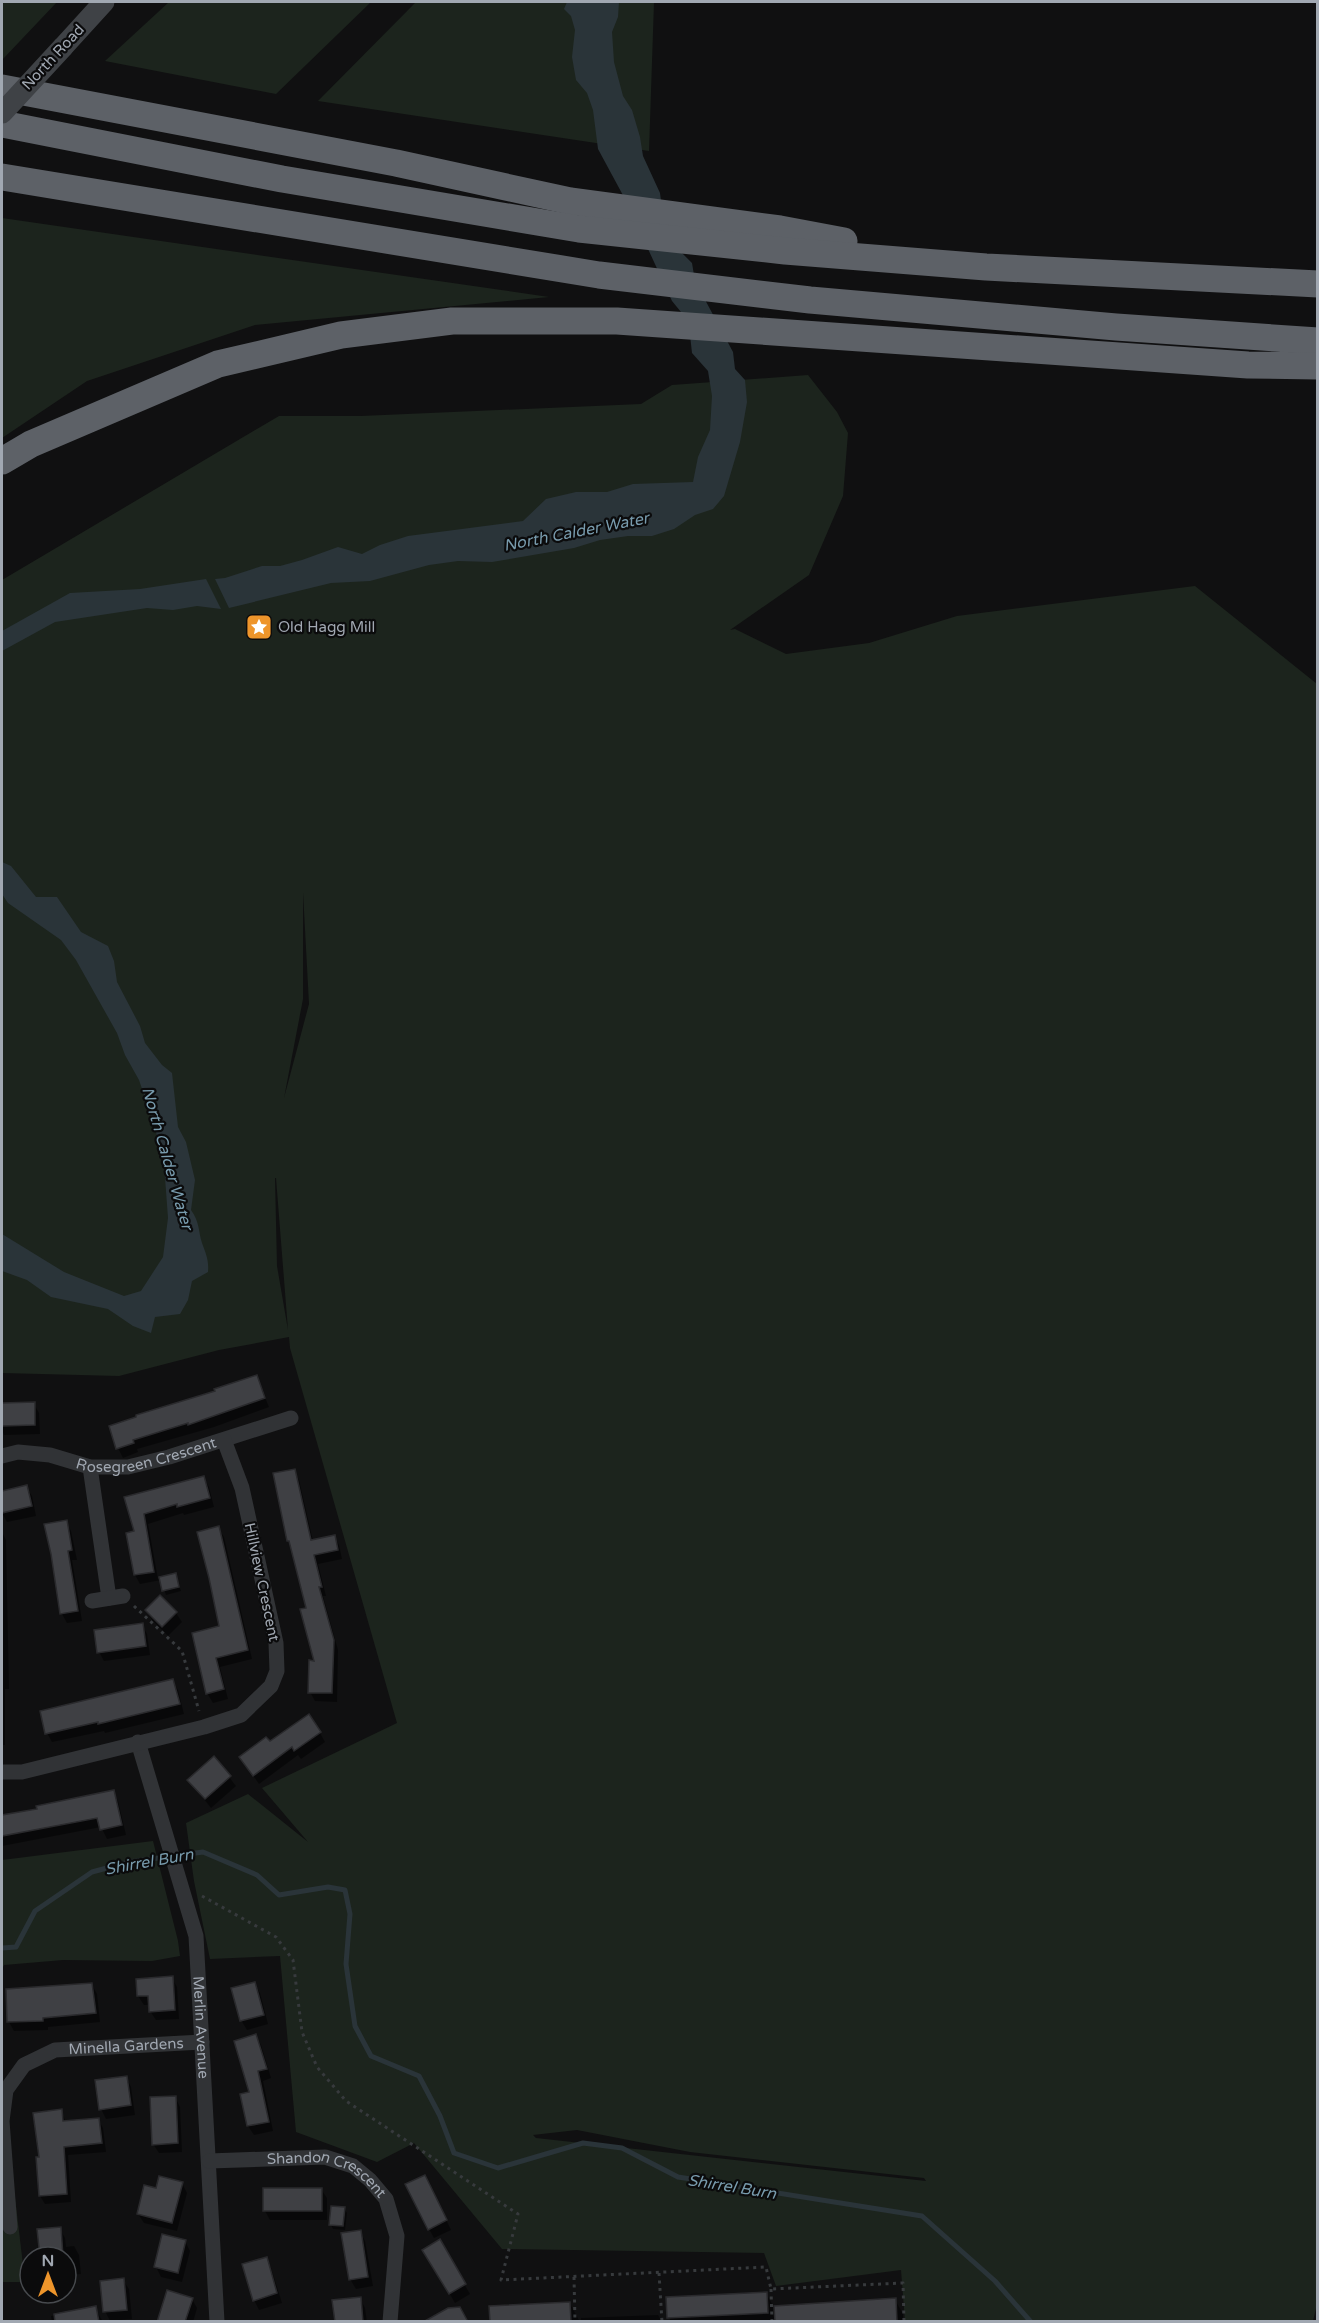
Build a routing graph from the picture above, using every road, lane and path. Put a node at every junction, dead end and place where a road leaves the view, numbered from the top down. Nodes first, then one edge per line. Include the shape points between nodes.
1 (104, 2) edge
2 (2, 88) edge
3 (2, 113) edge
4 (2, 124) edge
5 (2, 177) edge
6 (783, 240) junction
7 (1317, 284) edge
8 (1317, 341) edge
9 (1317, 366) edge
10 (2, 461) edge
11 (291, 1418) dead end
12 (225, 1440) junction
13 (2, 1456) edge
14 (90, 1467) junction
15 (116, 1597) junction
16 (92, 1601) dead end
17 (204, 1727) junction
18 (138, 1742) junction
19 (2, 1772) edge
20 (179, 1878) junction
21 (202, 2042) junction
22 (209, 2161) junction
23 (5, 2210) edge
24 (10, 2227) dead end
25 (659, 2273) junction
26 (574, 2277) junction
27 (771, 2289) junction
28 (217, 2322) edge
29 (390, 2322) edge
30 (575, 2322) edge
31 (662, 2322) edge
32 (772, 2322) edge
33 (904, 2322) edge

1 - 3 main road, North Road, bridge
2 - 6 highway
4 - 6 highway via 282,179 579,229
5 - 8 highway via 598,275 810,300
6 - 7 highway via 986,267
9 - 10 highway via 1248,365 617,321 452,321 341,334 218,364 31,444
11 - 12 street, Rosegreen Crescent
12 - 14 street, Rosegreen Crescent via 128,1467
12 - 17 street, Hillview Crescent via 245,1499 276,1642 277,1671 271,1686 241,1715
13 - 14 street, Rosegreen Crescent via 18,1452 50,1455
14 - 15 street
15 - 16 street
15 - 17 path via 182,1651
17 - 18 street, Hillview Crescent
18 - 19 street via 22,1772
18 - 20 street, Merlin Avenue
20 - 21 street, Merlin Avenue via 196,1936
20 - 26 path via 276,1937 293,1960 302,2032 317,2067 346,2101 518,2214 501,2280
21 - 22 street, Merlin Avenue
21 - 23 street, Minella Gardens via 55,2050 24,2065 6,2090 2,2121
22 - 28 street, Merlin Avenue
22 - 29 street, Shandon Crescent via 325,2157 353,2166 370,2180 386,2199 397,2236
23 - 24 street, Minella Gardens
25 - 26 path
25 - 27 path via 766,2267
25 - 31 path
26 - 30 path
27 - 32 path
27 - 33 path via 903,2283

